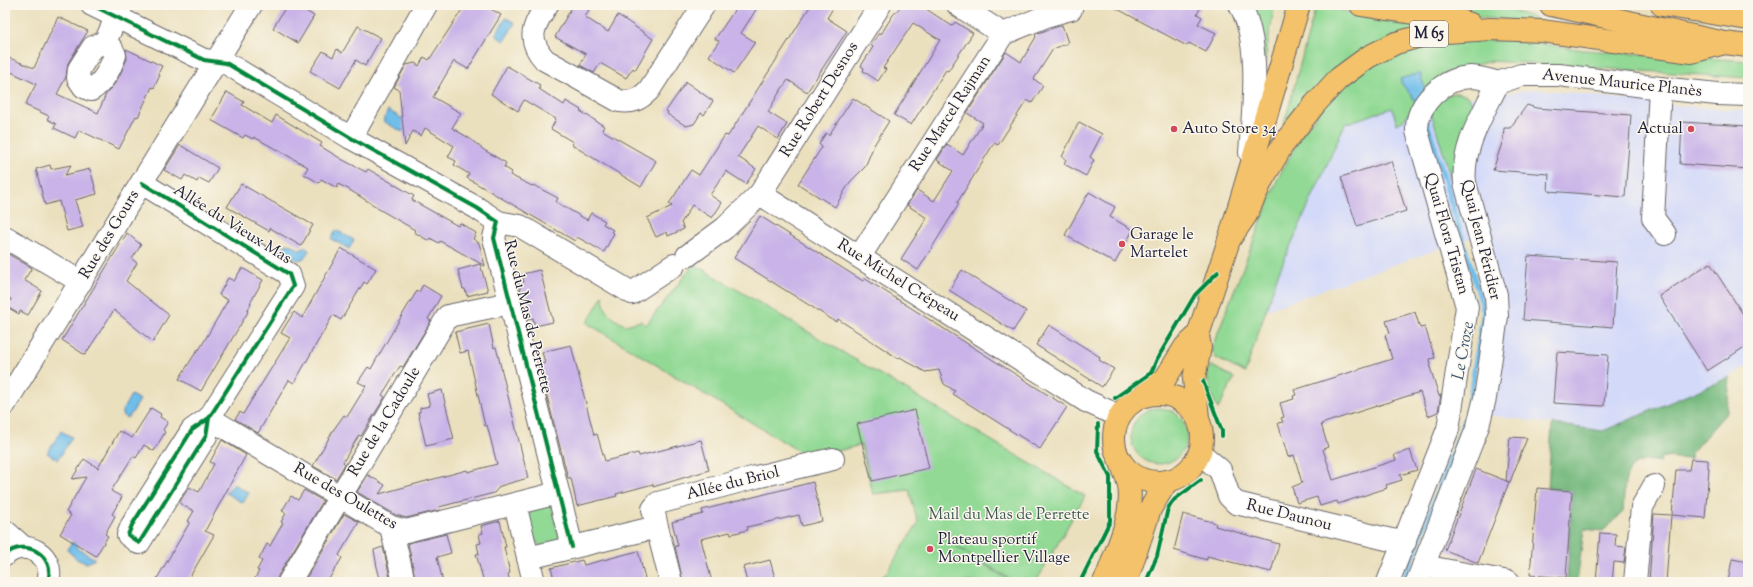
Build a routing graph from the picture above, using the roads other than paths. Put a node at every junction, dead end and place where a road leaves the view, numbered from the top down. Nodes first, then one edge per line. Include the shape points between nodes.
1 (92, 5) edge
2 (251, 5) edge
3 (426, 5) edge
4 (546, 5) edge
5 (704, 5) edge
6 (880, 5) edge
7 (958, 5) edge
8 (1240, 5) edge
9 (1299, 5) edge
10 (1361, 5) edge
11 (1551, 5) edge
12 (1662, 5) edge
13 (1071, 9) dead end
14 (119, 11) edge
15 (1748, 19) edge
16 (1490, 29) junction
17 (1002, 34) junction
18 (105, 42) dead end
19 (1725, 42) junction
20 (1748, 46) edge
21 (216, 62) junction
22 (1498, 84) junction
23 (1660, 88) junction
24 (1748, 95) edge
25 (351, 138) junction
26 (1249, 176) junction
27 (142, 183) junction
28 (760, 194) junction
29 (498, 222) junction
30 (1666, 234) dead end
31 (5, 237) edge
32 (1229, 240) junction
33 (860, 256) junction
34 (81, 282) junction
35 (510, 303) junction
36 (1198, 335) junction
37 (1144, 395) junction
38 (5, 404) edge
39 (1119, 416) junction
40 (209, 418) junction
41 (1198, 418) junction
42 (1200, 453) junction
43 (833, 459) dead end
44 (1122, 465) junction
45 (1167, 482) junction
46 (1654, 486) dead end
47 (558, 493) junction
48 (342, 496) junction
49 (515, 504) junction
50 (391, 527) junction
51 (657, 527) junction
52 (5, 531) edge
53 (1405, 542) junction
54 (572, 547) junction
55 (14, 551) edge
56 (528, 558) junction
57 (1420, 574) edge
58 (52, 579) edge
59 (289, 582) edge
60 (404, 582) edge
61 (534, 582) edge
62 (671, 582) edge
63 (1104, 582) edge
64 (1126, 582) edge
65 (1388, 582) edge
66 (1509, 582) edge
67 (1635, 582) edge

1 - 14 street, Rue du Mas de Perrette
2 - 21 street, Rue des Gours
3 - 25 street
4 - 5 street via 535,22 533,37 536,50 545,60 619,101 630,102 649,90
6 - 28 street, Rue Robert Desnos
7 - 17 street
8 - 26 street via 1254,45
9 - 26 main road
10 - 16 main road, M 65 via 1458,20
11 - 19 main road, M 65
12 - 15 main road
13 - 17 street
14 - 18 street
14 - 21 street, Rue du Mas de Perrette via 204,60
16 - 19 main road, M 65 via 1542,31 1692,52
16 - 32 main road, M 65 via 1432,33 1396,43 1368,57 1338,79 1282,146 1262,180 1246,215
17 - 33 street, Rue Marcel Rajman
19 - 20 main road, M 65
21 - 25 street, Rue du Mas de Perrette via 226,63
21 - 27 street, Rue des Gours
22 - 23 street, Avenue Maurice Planès via 1521,75 1559,75
22 - 53 street, Quai Flora Tristan via 1471,77 1462,78 1439,89 1429,98 1417,120 1418,137 1467,307 1448,430
22 - 57 street, Quai Jean Péridier via 1470,142 1463,169 1496,295 1497,316 1485,398 1478,426
23 - 24 street, Avenue Maurice Planès
23 - 30 street via 1653,218
25 - 29 street, Rue du Mas de Perrette
26 - 32 main road
27 - 34 street, Rue des Gours
27 - 40 street, Allée du Vieux Mas via 290,274 292,280 292,286
28 - 29 street, Rue du Mas de Perrette via 725,228 632,293 520,226
28 - 33 street, Rue Michel Crépeau
29 - 35 street, Rue du Mas de Perrette via 494,238
31 - 34 street
32 - 36 main road
33 - 39 street, Rue Michel Crépeau via 1086,401
34 - 38 street, Rue des Gours
35 - 47 street, Rue du Mas de Perrette
35 - 48 street, Rue de la Cadoule via 448,316
36 - 37 main road via 1185,347 1165,379
36 - 41 main road via 1200,347 1194,378
37 - 39 main road via 1134,400
37 - 41 main road via 1157,393 1181,400
39 - 44 main road via 1114,428 1113,441
40 - 40 street, Allée du Vieux Mas via 192,430 132,525 128,535 139,543 206,436
40 - 48 street, Rue des Oulettes
41 - 42 main road via 1202,429
42 - 45 main road via 1192,466 1181,476
42 - 53 street, Rue Daunou via 1220,470 1229,496 1236,503
43 - 51 street, Allée du Briol via 658,503 653,509
44 - 45 main road via 1142,480
44 - 63 main road via 1129,485 1130,503
45 - 64 main road via 1150,509
46 - 67 street via 1642,507
47 - 49 street
47 - 54 street, Rue du Mas de Perrette
48 - 50 street, Rue des Oulettes
48 - 59 street, Rue de la Cadoule
49 - 50 street, Rue des Oulettes via 406,531
49 - 56 street
50 - 60 street
51 - 54 street
51 - 62 street
52 - 55 street
53 - 65 street, Quai Flora Tristan
54 - 56 street
55 - 58 street via 36,550 46,560
56 - 61 street
57 - 66 street

